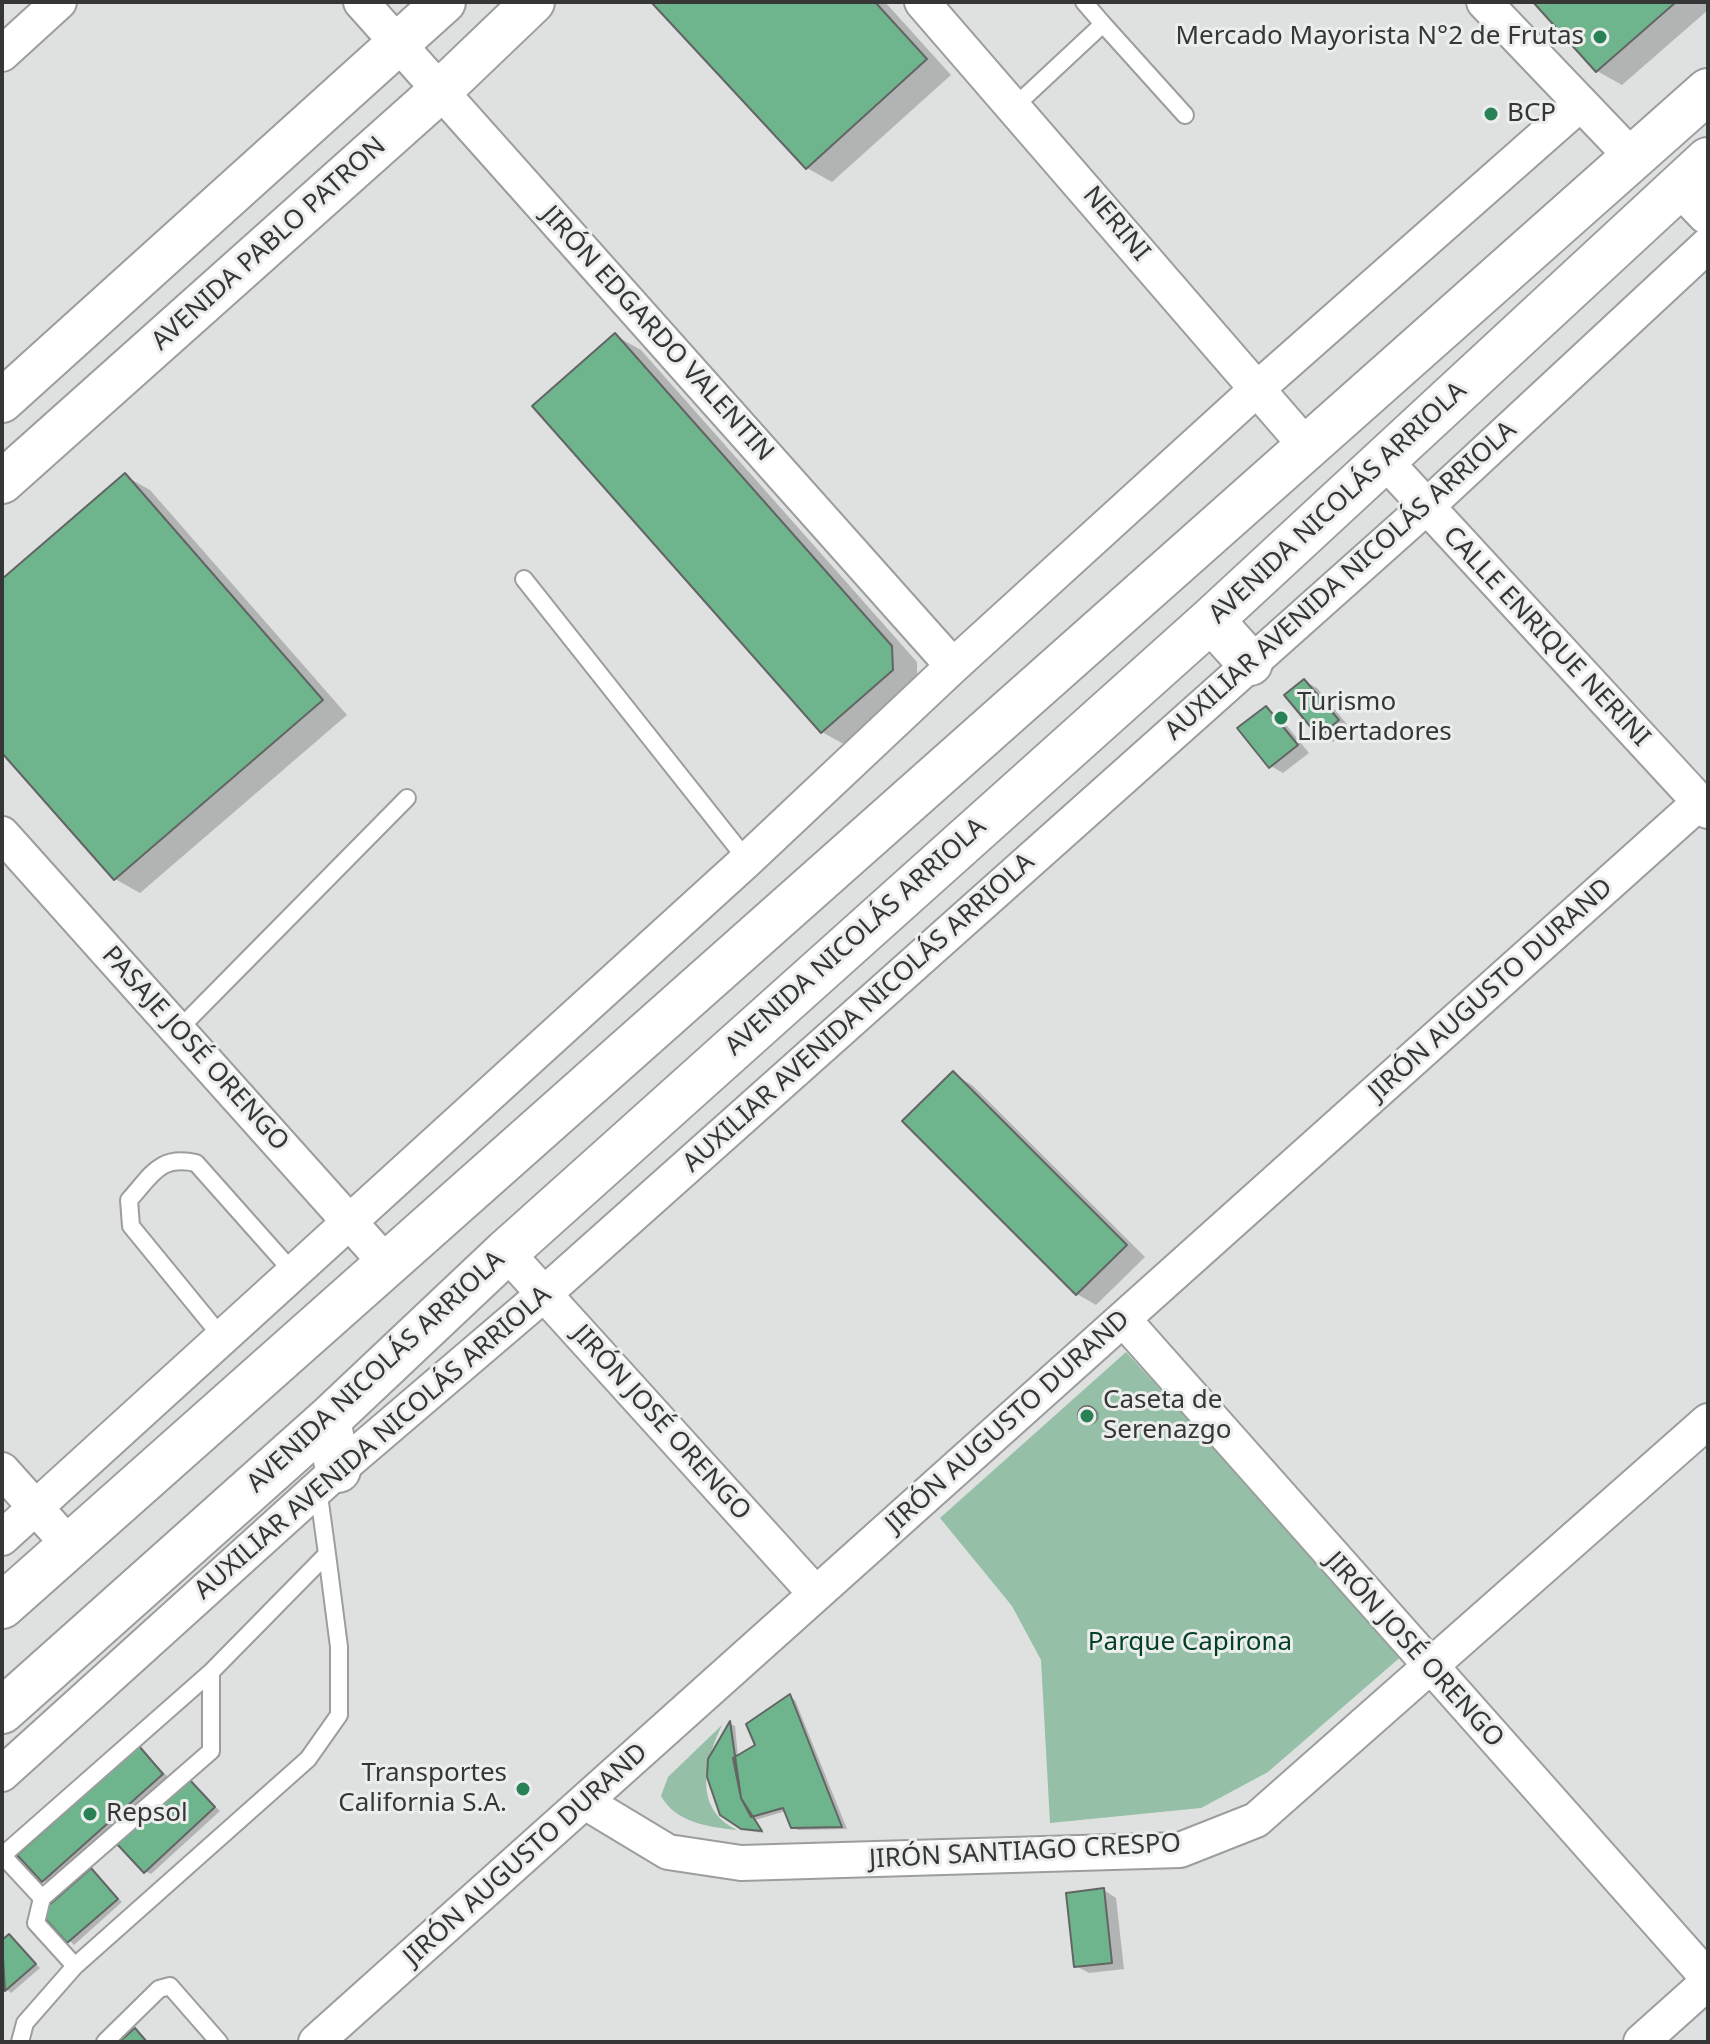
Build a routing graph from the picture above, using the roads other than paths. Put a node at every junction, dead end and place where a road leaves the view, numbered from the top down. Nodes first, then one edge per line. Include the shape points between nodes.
1 (59, 2) edge
2 (361, 2) edge
3 (444, 2) edge
4 (533, 2) edge
5 (922, 2) edge
6 (1084, 2) edge
7 (1484, 2) edge
8 (1103, 24) junction
9 (398, 44) junction
10 (2, 54) edge
11 (440, 91) junction
12 (1580, 104) junction
13 (1694, 104) edge
14 (1015, 106) junction
15 (1185, 115) dead end
16 (1634, 159) junction
17 (1699, 186) edge
18 (1708, 245) edge
19 (1257, 389) junction
20 (2, 401) edge
21 (1308, 448) junction
22 (1385, 461) junction
23 (2, 482) edge
24 (1425, 508) junction
25 (524, 579) dead end
26 (1211, 620) junction
27 (1250, 663) junction
28 (953, 666) junction
29 (407, 798) dead end
30 (1704, 806) edge
31 (2, 834) edge
32 (747, 860) junction
33 (178, 1030) junction
34 (348, 1220) junction
35 (506, 1252) junction
36 (388, 1265) junction
37 (292, 1271) junction
38 (544, 1294) junction
39 (1123, 1319) junction
40 (221, 1336) junction
41 (328, 1420) junction
42 (1708, 1421) edge
43 (2, 1470) edge
44 (328, 1478) junction
45 (34, 1507) junction
46 (2, 1538) edge
47 (70, 1546) junction
48 (327, 1554) junction
49 (816, 1594) junction
50 (2, 1606) edge
51 (1430, 1668) junction
52 (211, 1672) junction
53 (2, 1711) edge
54 (2, 1774) edge
55 (585, 1802) junction
56 (3, 1856) edge
57 (42, 1898) junction
58 (75, 1966) junction
59 (1708, 1980) edge
60 (20, 2042) edge
61 (105, 2042) edge
62 (219, 2042) edge
63 (316, 2042) edge
64 (1641, 2042) edge

1 - 10 street
2 - 9 street, JIRÓN EDGARDO VALENTIN
3 - 9 street
4 - 11 street, AVENIDA PABLO PATRON
5 - 14 street, NERINI
6 - 8 lane
7 - 12 street
8 - 14 lane
8 - 15 lane
9 - 11 street, JIRÓN EDGARDO VALENTIN
9 - 20 street
11 - 23 street, AVENIDA PABLO PATRON
11 - 28 street, JIRÓN EDGARDO VALENTIN
12 - 16 street
12 - 19 street
13 - 16 main road
13 - 17 main road via 1672,151
14 - 19 street, NERINI
16 - 21 main road
17 - 22 main road, AVENIDA NICOLÁS ARRIOLA
18 - 24 street, AUXILIAR AVENIDA NICOLÁS ARRIOLA
19 - 21 street, NERINI
19 - 28 street
21 - 36 main road
22 - 24 street, CALLE ENRIQUE NERINI
22 - 26 main road, AVENIDA NICOLÁS ARRIOLA
24 - 27 street, AUXILIAR AVENIDA NICOLÁS ARRIOLA
24 - 30 street, CALLE ENRIQUE NERINI
25 - 32 lane
26 - 27 main road
26 - 35 main road, AVENIDA NICOLÁS ARRIOLA
27 - 38 street, AUXILIAR AVENIDA NICOLÁS ARRIOLA
28 - 32 street
29 - 33 lane
30 - 39 street, JIRÓN AUGUSTO DURAND
31 - 33 street, PASAJE JOSÉ ORENGO
32 - 34 street
33 - 34 street, PASAJE JOSÉ ORENGO
34 - 36 street, PASAJE JOSÉ ORENGO
34 - 37 street
35 - 38 street, JIRÓN JOSÉ ORENGO
35 - 41 main road, AVENIDA NICOLÁS ARRIOLA
36 - 47 main road
37 - 40 street
37 - 40 lane via 196,1163 162,1163 129,1200 131,1226
38 - 44 street, AUXILIAR AVENIDA NICOLÁS ARRIOLA
38 - 49 street, JIRÓN JOSÉ ORENGO
39 - 49 street, JIRÓN AUGUSTO DURAND
39 - 51 street, JIRÓN JOSÉ ORENGO
40 - 45 street
41 - 44 main road
41 - 53 main road, AVENIDA NICOLÁS ARRIOLA
42 - 51 street, JIRÓN SANTIAGO CRESPO
43 - 45 street
44 - 48 lane
44 - 54 street, AUXILIAR AVENIDA NICOLÁS ARRIOLA
45 - 46 street
45 - 47 street
47 - 50 main road
48 - 52 lane
48 - 58 lane via 339,1647 339,1715 308,1759
49 - 55 street, JIRÓN AUGUSTO DURAND
51 - 55 street, JIRÓN SANTIAGO CRESPO via 1256,1820 1180,1850 741,1863 668,1852
51 - 59 street, JIRÓN JOSÉ ORENGO
52 - 56 lane
52 - 57 lane via 211,1751
55 - 63 street, JIRÓN AUGUSTO DURAND
56 - 57 lane
57 - 58 lane via 36,1923
58 - 60 lane via 25,2023
59 - 64 street
61 - 62 lane via 159,1989 170,1986

